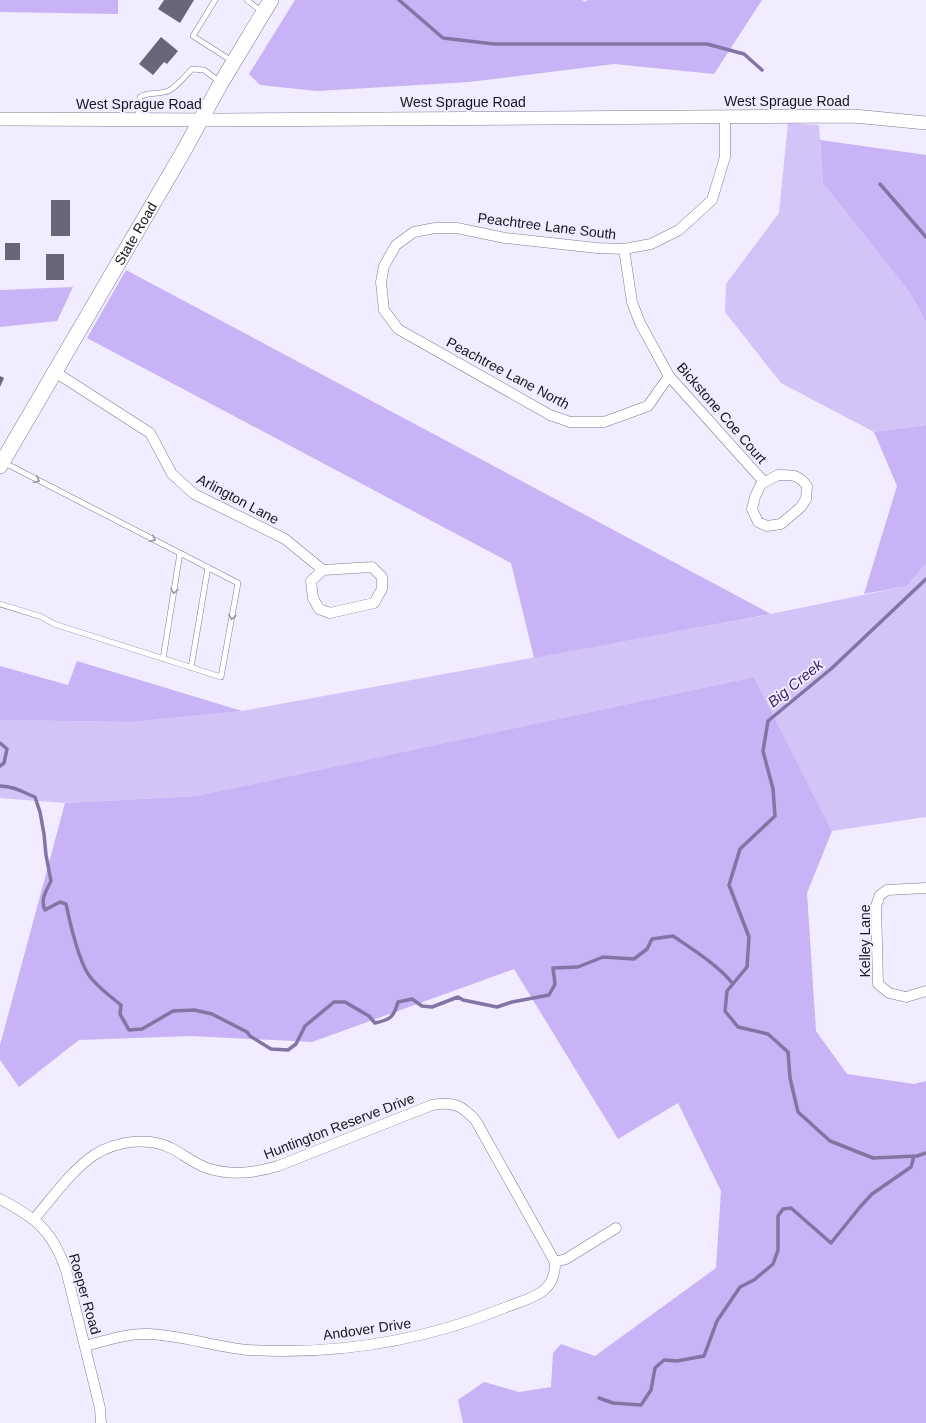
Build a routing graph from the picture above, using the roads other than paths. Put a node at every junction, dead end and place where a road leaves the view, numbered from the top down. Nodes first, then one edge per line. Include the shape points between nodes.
1 (215, 0) edge
2 (247, 0) edge
3 (271, 0) edge
4 (263, 13) junction
5 (234, 62) junction
6 (221, 83) junction
7 (725, 117) junction
8 (0, 119) edge
9 (138, 120) junction
10 (200, 120) junction
11 (926, 123) edge
12 (624, 249) junction
13 (381, 282) joint
14 (55, 372) junction
15 (669, 376) junction
16 (1, 464) edge
17 (764, 482) junction
18 (180, 553) junction
19 (208, 567) junction
20 (323, 570) junction
21 (0, 604) edge
22 (163, 659) junction
23 (192, 668) junction
24 (926, 888) edge
25 (926, 991) edge
26 (0, 1199) edge
27 (34, 1219) junction
28 (616, 1228) dead end
29 (555, 1262) junction
30 (86, 1346) junction
31 (101, 1423) edge

1 - 5 lane via 193,36
2 - 4 lane
3 - 4 main road, State Road
4 - 5 main road, State Road
5 - 6 main road, State Road
6 - 9 lane via 204,70 192,69 168,91 140,97
6 - 10 main road, State Road
7 - 10 street, West Sprague Road
7 - 11 street, West Sprague Road via 854,116
7 - 12 street, Peachtree Lane South via 725,157 712,200 679,230 651,244
8 - 9 street, West Sprague Road
9 - 10 street, West Sprague Road
10 - 14 main road, State Road
12 - 13 street, Peachtree Lane South via 582,247 505,238 457,228 435,228 414,232 396,245 384,266
12 - 15 street, Bickstone Coe Court via 632,302 640,323
13 - 15 street, Peachtree Lane North via 384,310 398,329 550,415 570,422 604,422 648,406
14 - 16 main road, State Road
14 - 20 street, Arlington Lane via 150,433 172,474 194,494 285,539
15 - 17 street, Bickstone Coe Court
16 -> 18 lane
17 - 17 street, Bickstone Coe Court via 755,497 752,509 758,522 767,526 781,524 801,507 806,499 807,486 802,479 791,475 778,475
18 - 19 lane
18 -> 22 lane
19 - 23 lane
19 -> 23 lane via 238,583 220,677
20 - 20 street via 372,567 382,576 382,589 374,603 330,613 319,608 313,598 311,581
21 - 22 lane
22 - 23 lane
24 - 25 street, Kelley Lane via 887,890 880,895 876,906 878,984 889,993 906,997
26 - 27 street, Roeper Road
27 - 29 street, Huntington Reserve Drive via 84,1164 95,1155 123,1144 161,1144 205,1168 225,1173 249,1173 278,1166 432,1106 455,1105 467,1111 476,1121
27 - 30 street, Roeper Road via 55,1244 61,1256
28 - 29 street via 566,1259
29 - 30 street, Andover Drive via 551,1284 541,1293 480,1318 415,1337 370,1345 304,1351 249,1350 146,1334 128,1335
30 - 31 street, Roeper Road

